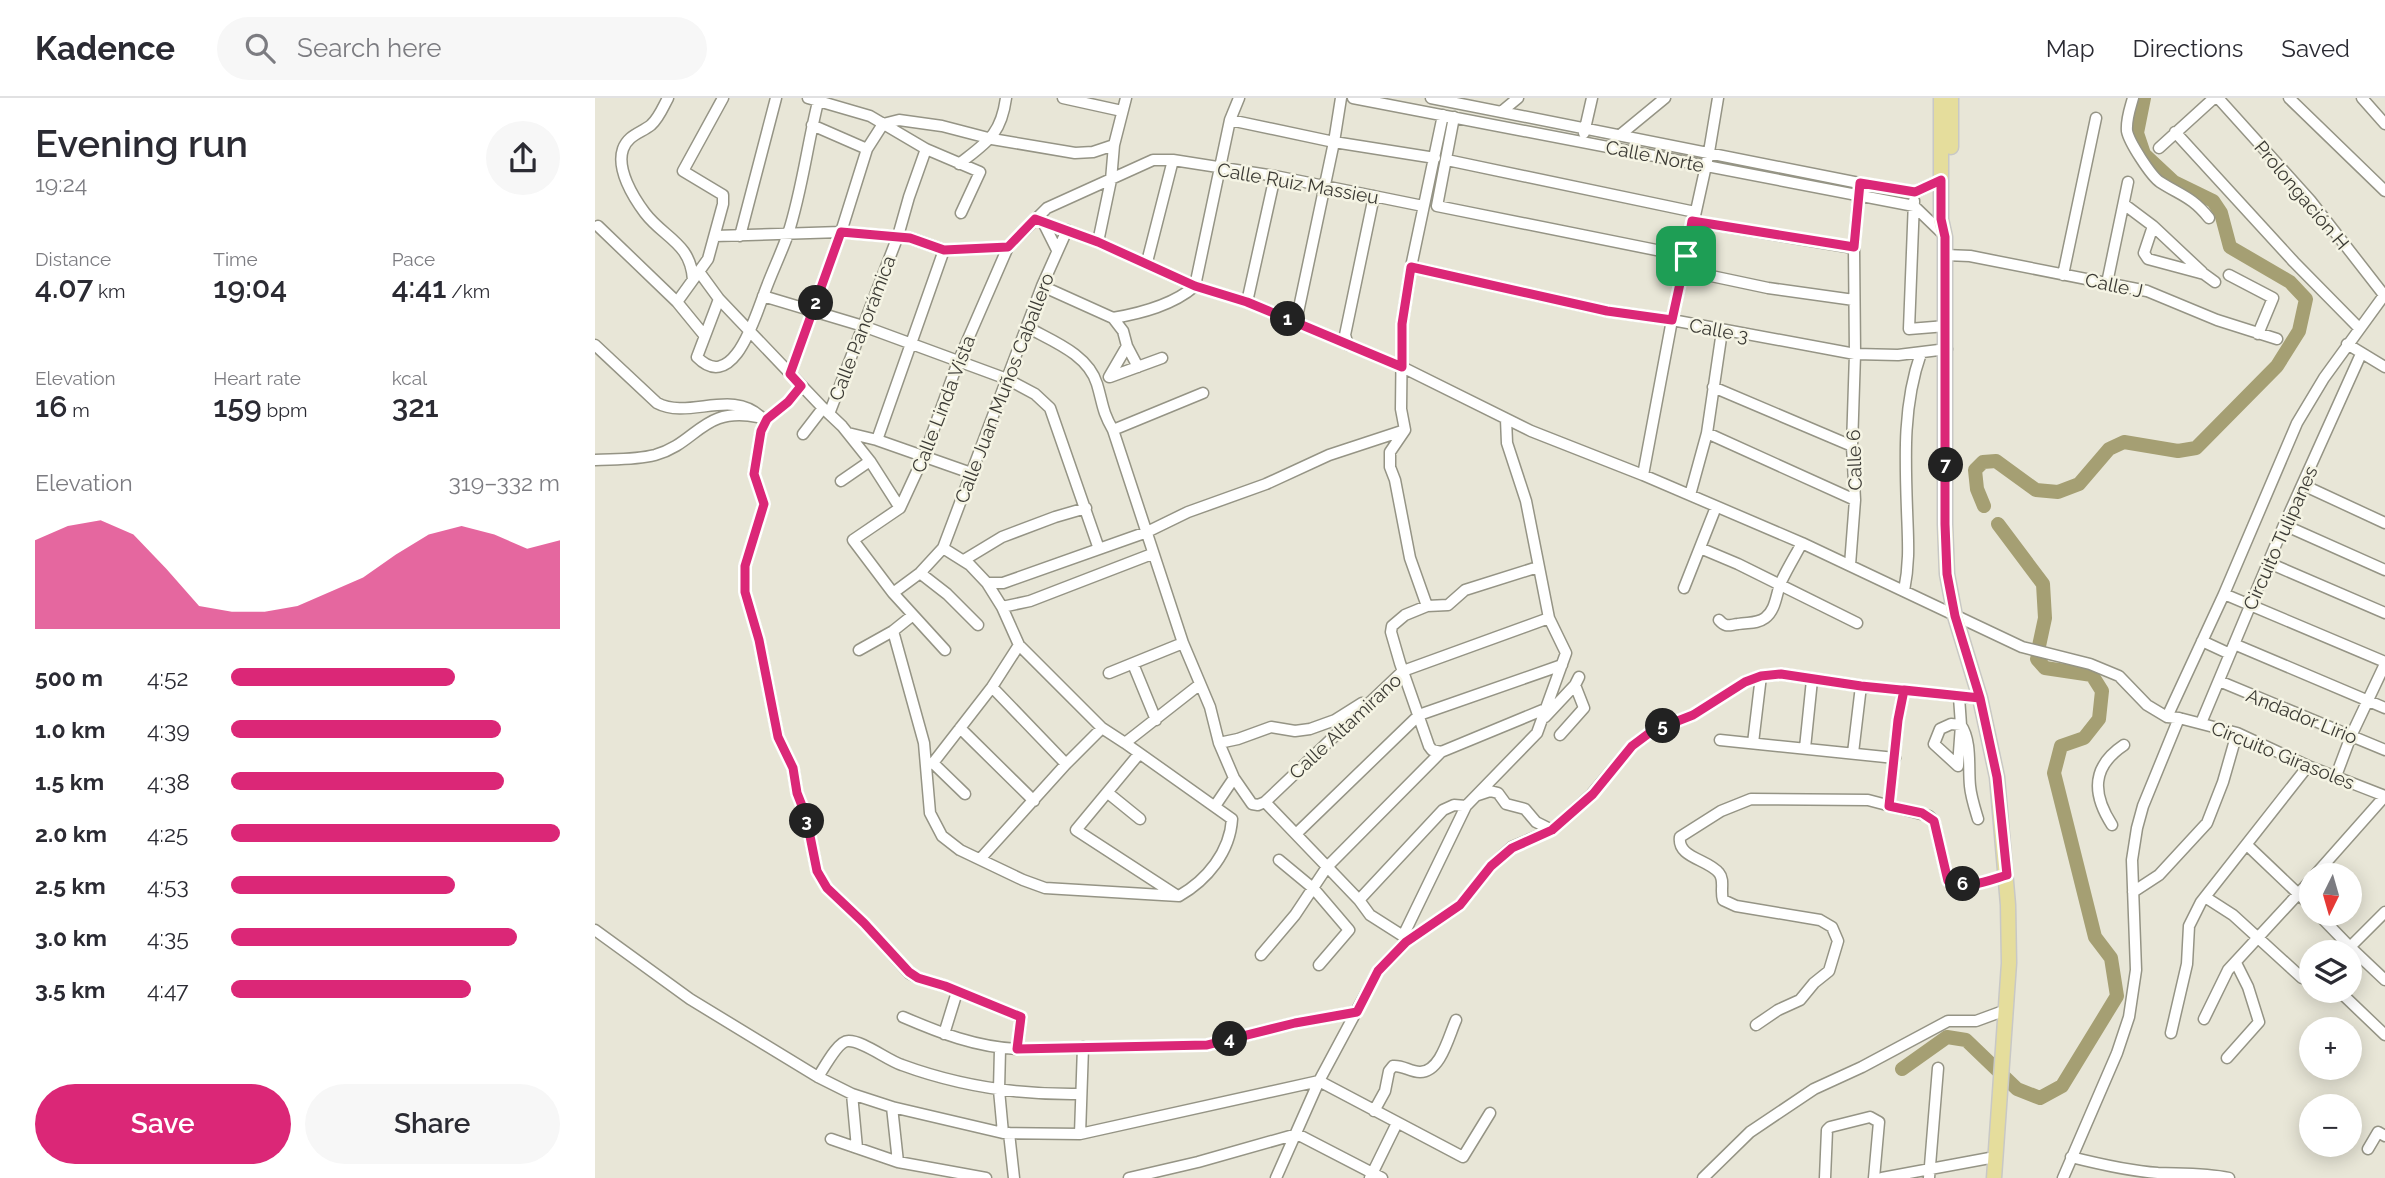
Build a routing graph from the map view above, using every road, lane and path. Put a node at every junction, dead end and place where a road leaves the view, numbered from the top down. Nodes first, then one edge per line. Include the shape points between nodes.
1 (668, 98) edge
2 (723, 98) edge
3 (776, 98) edge
4 (1006, 98) edge
5 (1063, 98) edge
6 (1126, 98) edge
7 (1239, 98) edge
8 (1341, 98) edge
9 (1358, 98) edge
10 (1431, 98) edge
11 (1518, 98) edge
12 (1592, 98) edge
13 (1665, 98) edge
14 (1718, 98) edge
15 (1941, 98) edge
16 (1951, 98) edge
17 (2133, 98) edge
18 (2216, 98) edge
19 (2289, 98) edge
20 (2362, 98) edge
21 (813, 100) edge
22 (1470, 101) edge
23 (850, 103) edge
24 (1122, 111) junction
25 (1501, 112) junction
26 (1454, 117) junction
27 (2096, 118) dead end
28 (1230, 120) junction
29 (883, 124) junction
30 (2385, 124) edge
31 (812, 125) junction
32 (1584, 128) junction
33 (2175, 132) junction
34 (1620, 135) junction
35 (992, 139) junction
36 (1334, 142) junction
37 (1582, 142) junction
38 (1114, 145) junction
39 (2159, 148) dead end
40 (867, 149) junction
41 (926, 149) junction
42 (1709, 152) junction
43 (1435, 158) junction
44 (1173, 160) junction
45 (1447, 160) junction
46 (959, 164) junction
47 (1706, 166) junction
48 (1221, 168) junction
49 (1275, 176) junction
50 (1111, 180) junction
51 (1941, 180) junction
52 (2128, 182) dead end
53 (1860, 183) junction
54 (1323, 187) junction
55 (2385, 191) edge
56 (1915, 192) junction
57 (1374, 197) junction
58 (1858, 197) junction
59 (2125, 205) junction
60 (1423, 206) junction
61 (1914, 206) junction
62 (961, 213) dead end
63 (1693, 216) junction
64 (2209, 218) dead end
65 (1039, 221) junction
66 (598, 226) dead end
67 (2153, 226) junction
68 (1067, 230) junction
69 (841, 232) junction
70 (788, 233) junction
71 (1945, 234) junction
72 (715, 236) junction
73 (740, 236) junction
74 (901, 239) junction
75 (1093, 240) junction
76 (1008, 247) junction
77 (1854, 247) junction
78 (1058, 248) junction
79 (944, 250) junction
80 (1945, 255) junction
81 (1686, 256) junction
82 (1147, 262) junction
83 (1411, 267) junction
84 (1683, 270) junction
85 (2204, 274) junction
86 (2063, 275) junction
87 (2229, 275) dead end
88 (697, 277) junction
89 (2215, 282) dead end
90 (2107, 283) junction
91 (1042, 286) junction
92 (1195, 286) junction
93 (2384, 294) edge
94 (763, 296) junction
95 (719, 299) junction
96 (1854, 300) junction
97 (677, 302) junction
98 (1247, 302) junction
99 (2374, 308) junction
100 (813, 312) junction
101 (1133, 314) junction
102 (2385, 314) edge
103 (1113, 318) junction
104 (1672, 320) junction
105 (1296, 322) junction
106 (863, 326) junction
107 (1946, 326) junction
108 (1027, 327) junction
109 (2359, 328) junction
110 (751, 331) junction
111 (1123, 331) junction
112 (1722, 331) junction
113 (2258, 334) junction
114 (704, 335) junction
115 (2277, 339) dead end
116 (909, 343) junction
117 (2347, 344) junction
118 (595, 345) edge
119 (1348, 345) junction
120 (1127, 346) junction
121 (1947, 349) junction
122 (1921, 353) junction
123 (1855, 354) junction
124 (2361, 354) junction
125 (1162, 358) dead end
126 (958, 362) junction
127 (1138, 367) junction
128 (1402, 367) junction
129 (2385, 367) edge
130 (790, 374) junction
131 (1110, 377) junction
132 (1007, 379) junction
133 (1097, 383) junction
134 (801, 386) junction
135 (1713, 387) junction
136 (1203, 393) dead end
137 (826, 411) junction
138 (764, 418) junction
139 (1507, 419) junction
140 (1405, 429) junction
141 (1113, 430) junction
142 (848, 433) junction
143 (1707, 433) junction
144 (803, 434) dead end
145 (877, 440) junction
146 (1852, 446) junction
147 (924, 456) junction
148 (595, 460) edge
149 (870, 461) junction
150 (971, 473) junction
151 (1643, 475) junction
152 (841, 481) dead end
153 (2303, 485) junction
154 (1690, 495) junction
155 (1855, 500) junction
156 (900, 508) junction
157 (1086, 508) junction
158 (1716, 508) junction
159 (2385, 523) edge
160 (2284, 525) junction
161 (1147, 533) junction
162 (1802, 543) junction
163 (943, 548) junction
164 (1700, 548) junction
165 (1099, 549) junction
166 (1152, 554) junction
167 (964, 560) junction
168 (2269, 563) junction
169 (1850, 565) junction
170 (1538, 567) junction
171 (2385, 570) edge
172 (920, 573) junction
173 (987, 583) junction
174 (1780, 585) junction
175 (1684, 588) dead end
176 (1904, 591) junction
177 (893, 593) junction
178 (2224, 594) junction
179 (2250, 605) junction
180 (1427, 606) junction
181 (1002, 607) junction
182 (2385, 613) edge
183 (913, 615) junction
184 (1955, 616) junction
185 (1549, 618) junction
186 (1719, 620) dead end
187 (1857, 623) dead end
188 (978, 625) dead end
189 (893, 631) junction
190 (2202, 641) junction
191 (1183, 643) junction
192 (1019, 645) junction
193 (2232, 649) junction
194 (859, 650) dead end
195 (945, 650) dead end
196 (2385, 663) edge
197 (1133, 664) junction
198 (1562, 666) junction
199 (1401, 667) junction
200 (1109, 673) dead end
201 (1761, 676) junction
202 (1812, 680) junction
203 (2218, 681) junction
204 (1199, 685) junction
205 (1861, 686) junction
206 (992, 687) junction
207 (1904, 690) junction
208 (1959, 697) junction
209 (1980, 698) junction
210 (2367, 701) junction
211 (2385, 708) edge
212 (1545, 709) junction
213 (1419, 715) junction
214 (2167, 718) junction
215 (2179, 718) junction
216 (1156, 720) junction
217 (1540, 722) junction
218 (2201, 723) junction
219 (960, 728) junction
220 (1102, 729) junction
221 (2237, 733) junction
222 (1560, 735) dead end
223 (2351, 736) junction
224 (1720, 740) dead end
225 (1125, 743) junction
226 (1219, 743) junction
227 (1753, 743) junction
228 (2124, 746) dead end
229 (1805, 748) junction
230 (2385, 750) edge
231 (1441, 752) junction
232 (1853, 753) junction
233 (1139, 754) junction
234 (1895, 758) junction
235 (930, 764) junction
236 (1066, 764) junction
237 (2308, 766) junction
238 (2336, 776) junction
239 (1234, 778) junction
240 (1108, 793) junction
241 (965, 794) dead end
242 (1476, 795) junction
243 (2385, 796) edge
244 (1034, 801) junction
245 (1265, 802) junction
246 (1215, 806) junction
247 (1466, 806) junction
248 (1889, 806) junction
249 (1242, 811) junction
250 (1140, 819) dead end
251 (1978, 819) dead end
252 (2112, 825) dead end
253 (1552, 830) junction
254 (1296, 834) junction
255 (2247, 845) junction
256 (981, 858) junction
257 (1279, 860) dead end
258 (2325, 863) edge
259 (1327, 867) junction
260 (2007, 875) junction
261 (1314, 888) junction
262 (2133, 892) junction
263 (2299, 893) joint
264 (1179, 896) junction
265 (2205, 897) junction
266 (1359, 900) junction
267 (2384, 916) edge
268 (2328, 926) edge
269 (595, 930) edge
270 (1405, 939) junction
271 (2257, 939) junction
272 (2339, 940) edge
273 (2358, 940) edge
274 (1261, 955) dead end
275 (2237, 962) junction
276 (2362, 962) edge
277 (1319, 965) dead end
278 (2299, 975) edge
279 (2385, 980) edge
280 (957, 992) junction
281 (2352, 1003) edge
282 (2006, 1010) junction
283 (1357, 1012) junction
284 (903, 1017) dead end
285 (2204, 1019) dead end
286 (1456, 1020) dead end
287 (1756, 1025) dead end
288 (2171, 1033) dead end
289 (944, 1034) junction
290 (2385, 1035) edge
291 (1083, 1047) junction
292 (1000, 1049) junction
293 (1017, 1049) junction
294 (2227, 1058) dead end
295 (1938, 1068) dead end
296 (818, 1077) junction
297 (1319, 1082) junction
298 (999, 1090) junction
299 (852, 1094) junction
300 (1081, 1094) junction
301 (892, 1107) junction
302 (1374, 1111) junction
303 (1489, 1113) dead end
304 (1398, 1123) junction
305 (1006, 1133) junction
306 (1080, 1134) junction
307 (1297, 1134) junction
308 (2385, 1136) edge
309 (831, 1139) dead end
310 (857, 1148) junction
311 (2368, 1149) dead end
312 (1995, 1157) junction
313 (2071, 1157) junction
314 (898, 1162) junction
315 (1930, 1173) edge
316 (1375, 1176) edge
317 (2062, 1177) edge
318 (986, 1178) edge
319 (1014, 1178) edge
320 (1129, 1178) edge
321 (1276, 1178) edge
322 (1703, 1178) edge
323 (1825, 1178) edge
324 (1874, 1178) edge
325 (1882, 1178) edge
326 (1994, 1178) edge
327 (2229, 1178) edge

1 - 88 street via 658,117 630,137 622,150 623,172 646,214 685,253
2 - 72 street via 683,172 723,195
3 - 73 street
4 - 35 street via 1004,115
5 - 24 street
6 - 24 street
7 - 28 street
8 - 36 street
9 - 26 street, Calle Norte
10 - 22 street, Calle Norte
11 - 25 street
12 - 32 street
13 - 34 street
14 - 42 street
15 - 51 main road
16 - 71 main road via 1950,219
17 - 64 street via 2127,132 2150,170 2160,182 2197,203
18 - 33 street
18 - 93 street, Prolongación H via 2310,200
19 - 55 street
20 - 30 street
21 - 23 street
21 - 31 street
22 - 25 street, Calle Norte
22 - 26 street
23 - 29 street
24 - 38 street
25 - 32 street, Calle Norte
26 - 37 street, Calle Norte
26 - 43 street
26 - 45 street
27 - 86 street
28 - 36 street
28 - 48 street
29 - 35 street via 899,120
29 - 40 street
29 - 41 street
31 - 40 street
31 - 70 street
32 - 34 street, Calle Norte
32 - 37 street
33 - 39 street
33 - 109 street
34 - 42 street, Calle Norte
35 - 38 street via 1075,153
35 - 46 street
36 - 43 street
36 - 54 street
37 - 47 street, Calle Norte
38 - 50 street
40 - 69 street
41 - 46 street
41 - 74 street, Calle Panorámica via 909,197
42 - 47 street
42 - 53 street, Calle Norte
43 - 60 street
44 - 48 street, Calle Ruiz Massieu
44 - 50 street via 1153,160
44 - 82 street
45 - 63 street
45 - 81 street via 1437,206
46 - 62 street via 980,172
47 - 58 street, Calle Norte
47 - 63 street
48 - 49 street, Calle Ruiz Massieu
48 - 92 street
49 - 54 street, Calle Ruiz Massieu
49 - 98 street
50 - 65 street via 1047,208
50 - 75 street
51 - 56 street
51 - 71 main road
52 - 59 street
53 - 56 street, Calle Norte
53 - 58 street, Calle 6
54 - 57 street, Calle Ruiz Massieu
54 - 105 street
56 - 61 street
57 - 60 street, Calle Ruiz Massieu
57 - 119 street via 1345,335
58 - 61 street, Calle Norte
58 - 77 street, Calle 6
59 - 67 street
59 - 90 street
60 - 83 street
61 - 71 street
61 - 107 street via 1909,329
63 - 77 street
63 - 81 street
65 - 68 street
65 - 76 street
65 - 78 street
66 - 97 street
67 - 85 street
67 - 85 street via 2144,253 2148,259
68 - 75 street
68 - 78 street, Calle Juan Muños Caballero
69 - 70 street
69 - 74 street
69 - 100 street
70 - 73 street
70 - 94 street
71 - 80 main road
72 - 73 street
72 - 88 street
74 - 79 street
74 - 106 street, Calle Panorámica
75 - 78 street
75 - 82 street
76 - 79 street
76 - 126 street, Calle Linda Vista
77 - 96 street, Calle 6
78 - 91 street, Calle Juan Muños Caballero
79 - 116 street
80 - 86 street, Calle J
80 - 107 main road
81 - 84 street
82 - 92 street
83 - 104 street, Calle 3 via 1607,311
83 - 128 street via 1402,324
84 - 96 street
84 - 104 street
85 - 89 street
86 - 90 street, Calle J
87 - 113 street via 2273,298
88 - 95 street
88 - 97 street
90 - 113 street, Calle J via 2147,291
91 - 103 street
91 - 108 street, Calle Juan Muños Caballero
92 - 98 street
92 - 101 street via 1165,304
93 - 99 street
94 - 100 street
94 - 110 street
95 - 110 street
95 - 114 street
96 - 123 street, Calle 6
97 - 114 street
98 - 105 street
99 - 102 street
99 - 109 street
100 - 106 street
100 - 130 street
101 - 103 street
101 - 111 street
103 - 111 street
104 - 112 street, Calle 3
104 - 151 street
105 - 119 street
106 - 116 street
106 - 137 street, Calle Panorámica
107 - 121 main road
108 - 132 street, Calle Juan Muños Caballero
108 - 133 street via 1082,359
109 - 117 street
110 - 114 street via 730,362 719,367 705,365 697,357
110 - 130 street
111 - 120 street
112 - 123 street, Calle 3
112 - 135 street
113 - 115 street, Calle J
116 - 126 street
116 - 145 street
117 - 124 street
117 - 178 street via 2297,423
118 - 138 street via 666,408 741,405
119 - 128 street
120 - 127 street
120 - 131 street
121 - 122 street, Calle 3
121 - 184 main road via 1945,524
122 - 123 street, Calle 3
122 - 176 street via 1907,403 1909,565
123 - 146 street, Calle 6
124 - 129 street
124 - 153 street, Circuito Tulipanes
125 - 127 street
126 - 132 street
126 - 147 street, Calle Linda Vista
127 - 131 street
128 - 139 street
128 - 140 street
130 - 134 street
131 - 133 street
132 - 150 street, Calle Juan Muños Caballero
132 - 157 street via 1050,408
133 - 141 street via 1103,413
134 - 137 street
134 - 138 street via 788,402
135 - 143 street
135 - 146 street
136 - 141 street
137 - 142 street
137 - 144 street, Calle Panorámica
138 - 148 street via 730,414 707,422 656,454
138 - 280 street via 754,474 764,504 745,566 745,592 778,737 793,768 817,871 827,888 909,972
139 - 151 street
139 - 170 street via 1507,443
140 - 161 street via 1329,455
140 - 180 street via 1390,452 1390,467 1410,558
141 - 161 street
142 - 145 street
142 - 149 street
143 - 154 street
143 - 155 street
145 - 147 street
146 - 155 street, Calle 6
147 - 150 street
147 - 156 street, Calle Linda Vista
149 - 152 street
149 - 156 street
150 - 163 street, Calle Juan Muños Caballero
151 - 154 street
153 - 159 street
153 - 160 street, Circuito Tulipanes
154 - 158 street
155 - 169 street, Calle 6
156 - 177 street via 853,540
157 - 165 street
157 - 167 street via 1002,537
158 - 162 street
158 - 164 street
160 - 168 street, Circuito Tulipanes
160 - 171 street
161 - 165 street
161 - 166 street
162 - 169 street
162 - 174 street
163 - 167 street
163 - 172 street
164 - 174 street
164 - 175 street
165 - 173 street via 1003,583
166 - 181 street via 1030,601
166 - 191 street
167 - 173 street
168 - 179 street, Circuito Tulipanes
168 - 182 street
169 - 176 street
170 - 180 street via 1465,590 1448,605
170 - 185 street
172 - 177 street
172 - 188 street
173 - 181 street
174 - 186 street via 1766,617 1729,626
174 - 187 street
176 - 184 street
177 - 183 street
178 - 179 street
178 - 190 street
179 - 193 street, Circuito Tulipanes
179 - 196 street
180 - 199 street via 1392,626
181 - 192 street
183 - 189 street
183 - 195 street
184 - 209 main road
184 - 214 street via 2022,647 2119,676
185 - 198 street via 1566,653
185 - 199 street, Calle Altamirano
189 - 194 street
189 - 235 street
190 - 193 street
190 - 214 street
191 - 197 street
191 - 204 street
192 - 206 street
192 - 220 street
193 - 203 street, Circuito Tulipanes
193 - 210 street
196 - 210 street
197 - 200 street
197 - 216 street
198 - 212 street
198 - 213 street
199 - 213 street
199 - 226 street via 1373,694 1335,720 1296,731 1271,727
199 - 245 street, Calle Altamirano
201 - 202 street via 1781,674
201 - 227 street
201 - 253 street via 1693,715 1652,731
202 - 205 street
202 - 229 street
203 - 218 street, Circuito Tulipanes
203 - 223 street, Andador Lirio
204 - 216 street
204 - 226 street
205 - 207 street
205 - 232 street
206 - 219 street
206 - 236 street
207 - 208 street
207 - 234 street
208 - 209 street
208 - 251 street
209 - 260 main road via 1997,777
210 - 211 street
210 - 223 street
212 - 217 street
212 - 231 street
213 - 231 street via 1429,746
213 - 254 street
214 - 215 street, Circuito Girasoles
215 - 218 street, Circuito Girasoles
215 - 262 street via 2137,828
216 - 225 street
217 - 222 street via 1577,681 1584,708
217 - 242 street via 1537,733
218 - 221 street, Circuito Girasoles
219 - 235 street
219 - 244 street
220 - 225 street
220 - 236 street
221 - 237 street, Circuito Girasoles
221 - 262 street via 2207,823 2158,875
223 - 230 street, Andador Lirio
223 - 238 street
224 - 227 street
225 - 233 street
226 - 239 street
227 - 229 street
228 - 252 street via 2112,754 2097,776 2101,808
229 - 232 street
231 - 259 street
232 - 234 street
233 - 240 street
233 - 246 street
234 - 248 street
235 - 241 street
235 - 256 street via 930,813 941,836
236 - 244 street
237 - 238 street, Circuito Girasoles
237 - 255 street
238 - 243 street, Circuito Girasoles
239 - 246 street
239 - 249 street
240 - 250 street
240 - 264 street via 1076,830
242 - 247 street
242 - 253 street via 1498,793 1506,804 1525,809 1536,822
243 - 258 street
244 - 256 street
245 - 249 street
245 - 254 street
246 - 249 street
247 - 266 street via 1443,810
247 - 270 street
248 - 260 street via 1922,813 1934,821 1948,881 1976,885
248 - 287 street via 1868,800 1751,799 1721,811 1680,837 1682,850 1718,871 1723,900 1820,920 1832,927 1838,941 1829,971 1800,1000
249 - 264 street via 1219,858 1196,887
253 - 270 street via 1512,848 1460,905
254 - 259 street
255 - 263 street
255 - 265 street
256 - 264 street via 1045,888
257 - 261 street
259 - 261 street
259 - 266 street
260 - 282 main road
261 - 274 street
261 - 277 street via 1349,930
262 - 313 street via 2136,970 2129,1017
263 - 271 street
265 - 271 street via 2233,915
265 - 288 street via 2189,926 2187,964
266 - 270 street via 1370,915
267 - 273 street
268 - 272 street
269 - 296 street via 690,999
270 - 283 street via 1378,971
271 - 275 street
271 - 278 street
275 - 285 street via 2228,970
275 - 294 street via 2259,1022
276 - 279 street
280 - 289 street
280 - 293 street via 1021,1017
281 - 290 street
282 - 312 main road
282 - 322 street via 1976,1021 1948,1021 1814,1089 1750,1132
283 - 291 street via 1207,1045
283 - 297 street
284 - 289 street
286 - 302 street via 1430,1070 1393,1066
289 - 292 street
291 - 293 street
291 - 300 street
292 - 293 street
292 - 298 street
295 - 315 street
296 - 298 street via 846,1040 899,1064
296 - 299 street
297 - 302 street
297 - 306 street
297 - 307 street
298 - 300 street
298 - 305 street
299 - 301 street
299 - 310 street
300 - 306 street
301 - 305 street
301 - 314 street
302 - 304 street
303 - 304 street via 1463,1157
304 - 316 street
305 - 306 street
305 - 319 street
307 - 316 street
307 - 320 street
307 - 321 street
308 - 311 street via 2378,1132
309 - 310 street
310 - 314 street
312 - 315 street
312 - 326 main road
313 - 317 street
313 - 327 street via 2155,1173
314 - 318 street
315 - 325 street
323 - 324 street via 1827,1130 1870,1117 1879,1122

